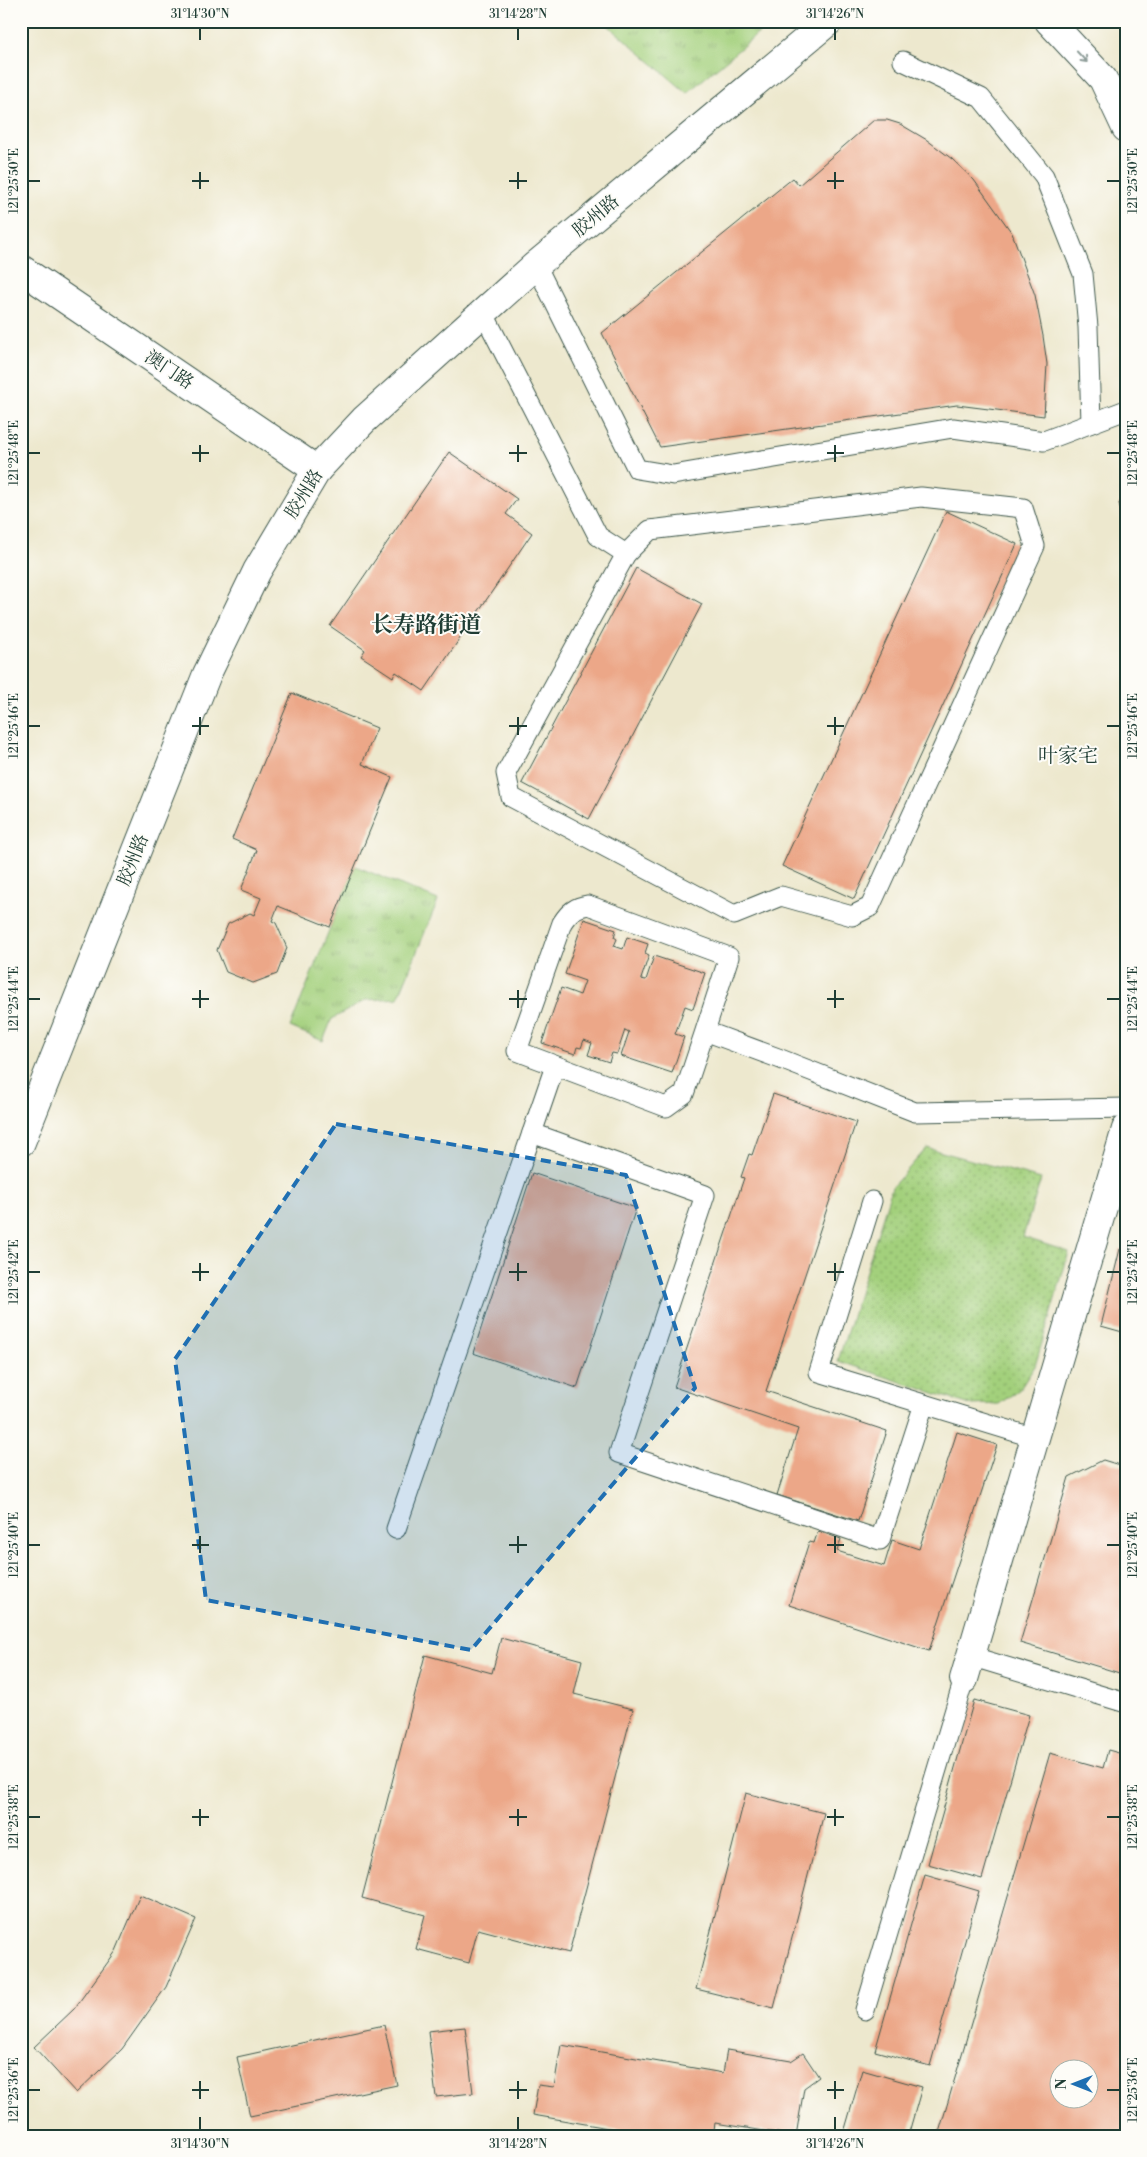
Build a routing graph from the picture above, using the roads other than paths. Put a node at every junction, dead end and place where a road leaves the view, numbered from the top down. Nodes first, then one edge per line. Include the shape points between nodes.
1 (828, 21) edge
2 (1049, 21) edge
3 (903, 61) dead end
4 (1126, 128) edge
5 (536, 265) junction
6 (21, 269) edge
7 (484, 314) junction
8 (1126, 410) edge
9 (1090, 423) junction
10 (317, 470) junction
11 (626, 554) junction
12 (705, 1031) junction
13 (555, 1066) junction
14 (1126, 1108) edge
15 (1126, 1129) edge
16 (532, 1133) junction
17 (21, 1142) edge
18 (872, 1201) dead end
19 (924, 1404) junction
20 (1034, 1438) junction
21 (396, 1529) dead end
22 (967, 1668) junction
23 (1126, 1702) edge
24 (865, 2010) dead end

1 - 5 street, 胶州路
2 -> 4 street via 1102,79
3 - 9 lane via 981,98 1044,176 1083,274 1088,327
5 - 7 street, 胶州路
5 - 9 lane via 637,469 673,474 953,428 1044,441
6 - 10 street, 澳门路
7 - 10 street, 胶州路 via 364,420
7 - 11 lane via 598,536
8 - 9 lane
10 - 17 street, 胶州路 via 257,571 207,674
11 - 11 lane via 506,773 511,797 734,916 781,896 852,916 870,907 1035,546 1022,508 921,497 650,530
12 - 13 lane via 684,1094 666,1108
12 - 13 lane via 729,957 588,905 578,907 562,923 517,1052
12 - 14 lane via 915,1112
13 - 16 lane
15 - 20 street
16 - 19 lane via 705,1195 619,1453 880,1540
16 - 21 lane
18 - 19 lane via 819,1372
19 - 20 lane
20 - 22 street
22 - 23 lane
22 - 24 lane

